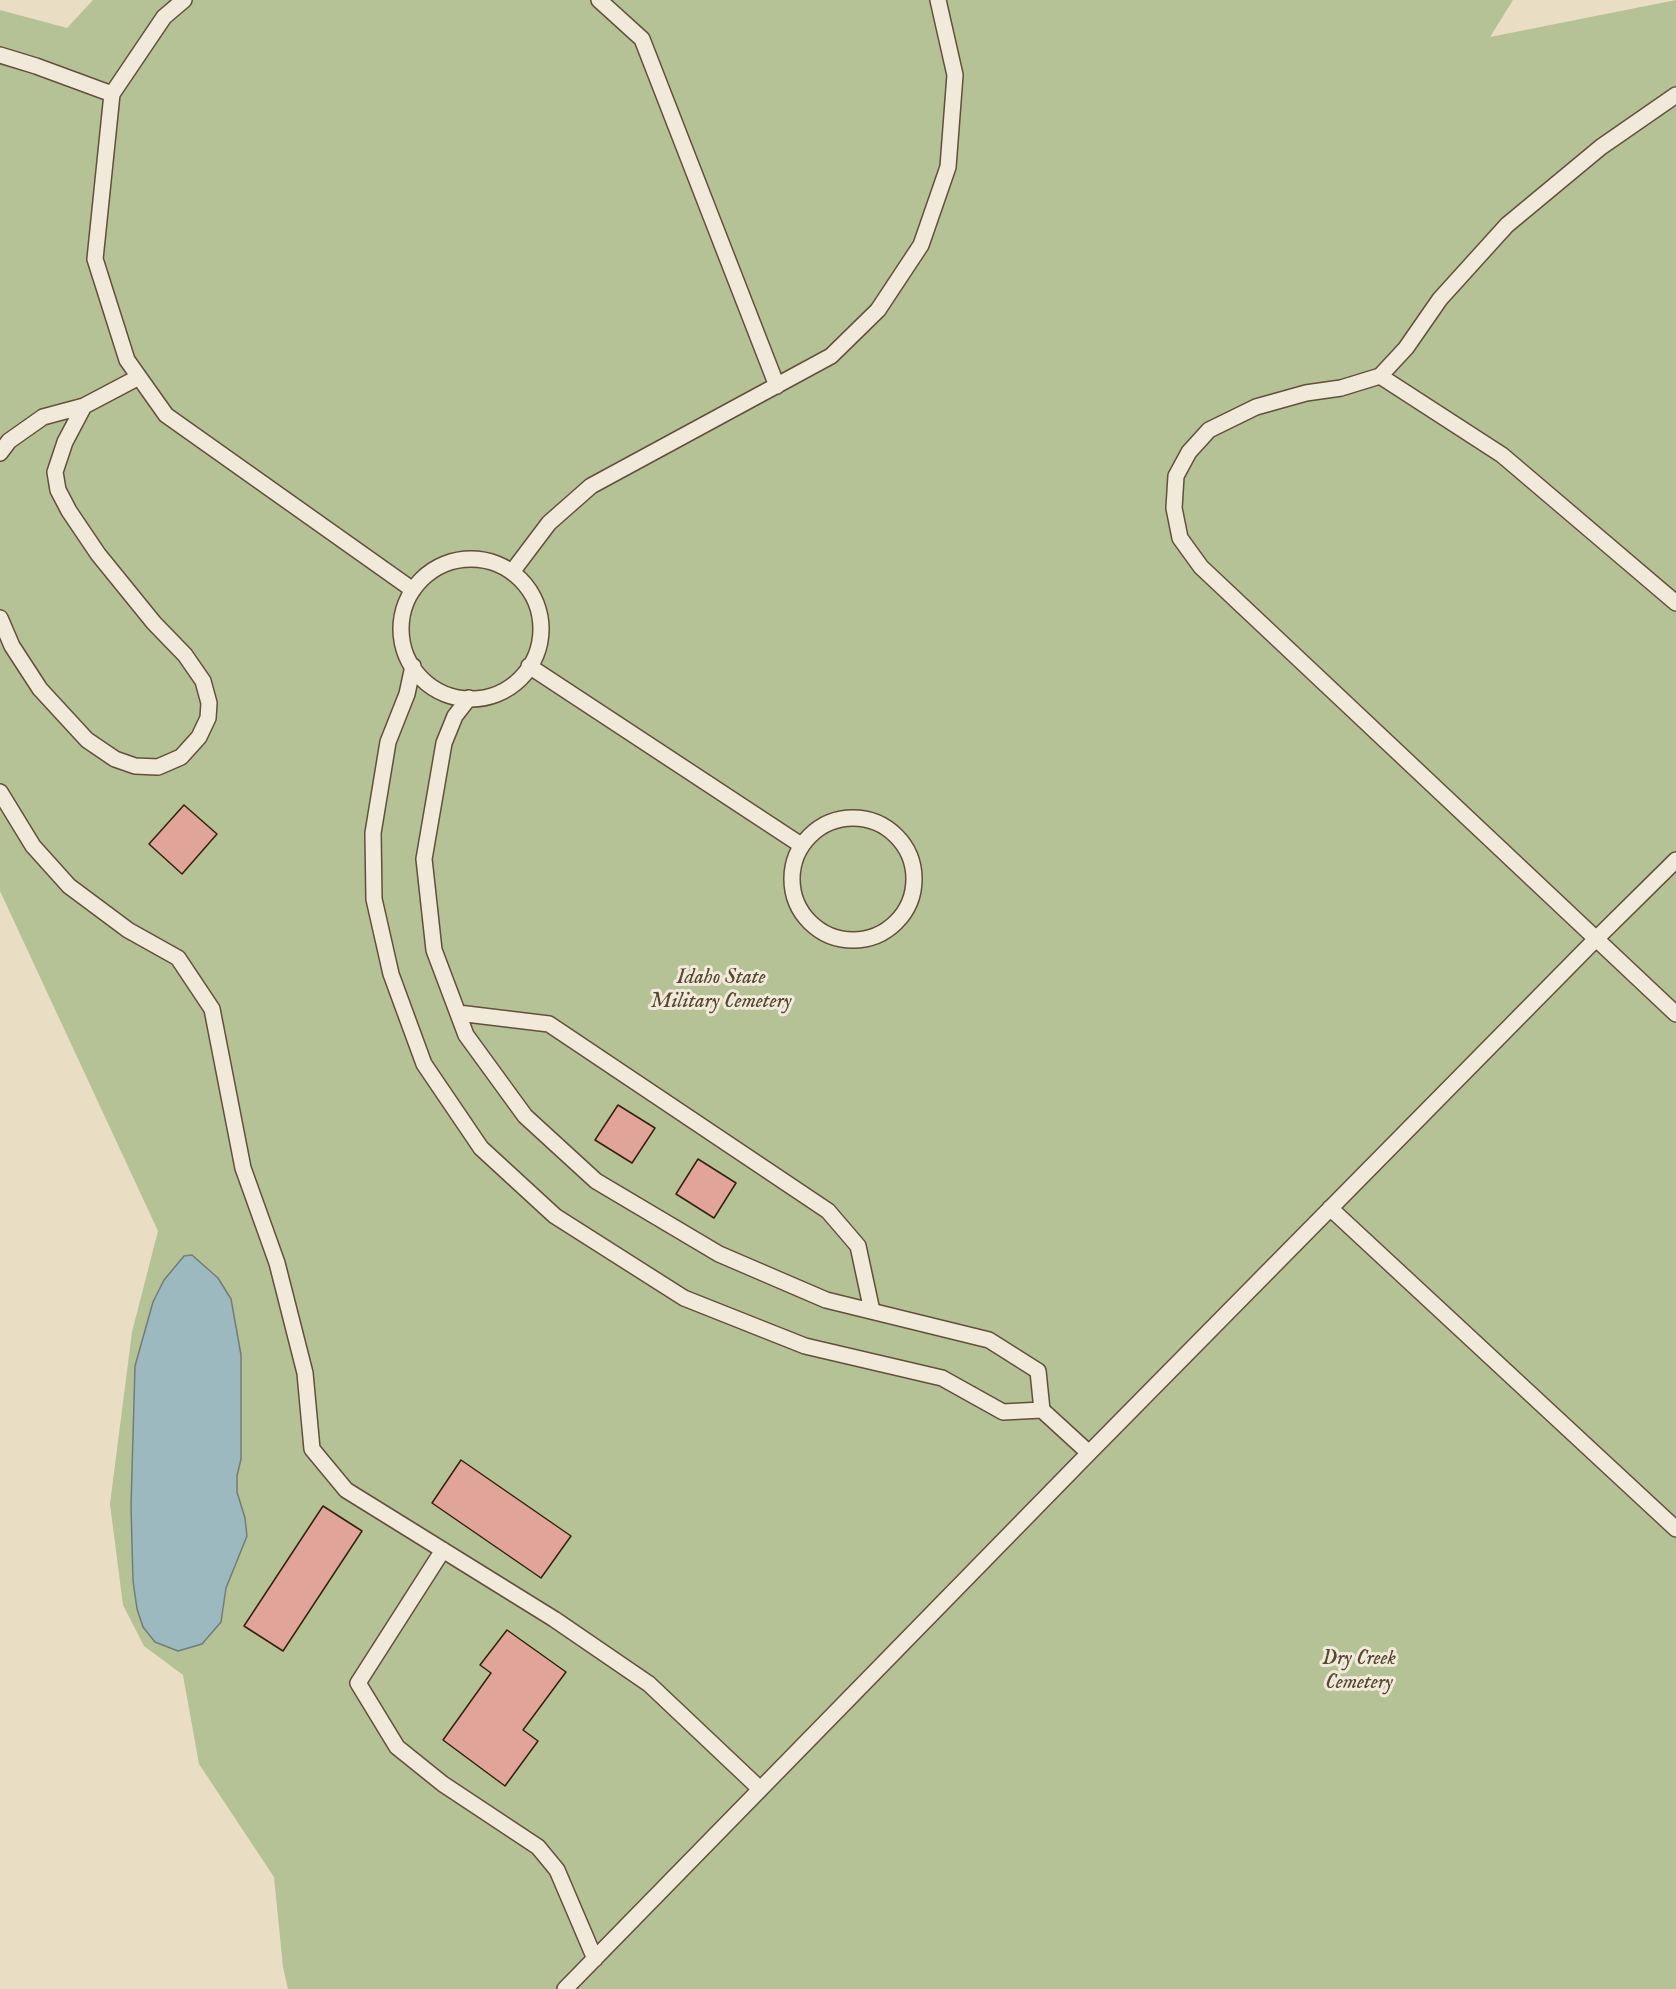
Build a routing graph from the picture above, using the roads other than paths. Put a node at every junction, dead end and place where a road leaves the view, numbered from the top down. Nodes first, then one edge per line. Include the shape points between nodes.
1 (184, 0) edge
2 (599, 0) edge
3 (938, 0) edge
4 (0, 56) edge
5 (112, 94) junction
6 (1676, 95) edge
7 (1380, 376) junction
8 (139, 377) junction
9 (777, 386) junction
10 (84, 406) junction
11 (0, 453) edge
12 (512, 572) junction
13 (413, 590) junction
14 (1676, 603) edge
15 (0, 618) edge
16 (413, 666) junction
17 (529, 666) junction
18 (469, 698) junction
19 (0, 792) edge
20 (801, 845) junction
21 (1676, 860) edge
22 (1595, 940) junction
23 (458, 1013) junction
24 (1676, 1014) edge
25 (1330, 1208) junction
26 (872, 1311) junction
27 (1042, 1410) junction
28 (1089, 1453) junction
29 (1676, 1529) edge
30 (443, 1550) junction
31 (759, 1788) junction
32 (595, 1959) junction
33 (565, 1989) edge

1 - 5 lane via 164,17
2 - 9 lane via 642,39
3 - 9 lane via 955,75 948,167 921,245 878,310 831,356
4 - 5 lane
5 - 8 lane via 95,259 127,360
6 - 7 lane via 1601,147 1506,225 1440,298 1406,348
7 - 14 lane via 1502,455
7 - 22 lane via 1256,407 1209,430 1189,452 1176,476 1174,508 1180,538 1201,567
8 - 10 lane
8 - 13 lane via 166,415
9 - 12 lane via 591,486 549,523
10 - 11 lane via 43,417 9,441
10 - 15 lane via 55,472 58,490 98,555 203,681 208,718 199,737 181,757 158,767 135,766 115,759 87,740 40,689 12,646
12 - 13 lane via 500,564 476,558 451,561 430,572
12 - 17 lane via 532,593 540,614 541,636
13 - 16 lane via 403,612 401,636
16 - 18 lane via 443,693
16 - 27 lane via 407,694 388,742 373,833 374,899 391,974 424,1064 481,1148 555,1216 684,1298 805,1346 942,1378 1003,1412
17 - 18 lane via 506,690
17 - 20 lane
18 - 23 lane via 455,716 444,743 424,859 434,950
19 - 30 lane via 33,846 69,886 128,930 178,958 212,1009 243,1168 277,1263 305,1373 312,1449 346,1490
20 - 20 lane via 793,863 791,883 796,903 823,933 843,940 863,939 882,933 898,920 909,903 914,883 912,863 904,844 890,830 873,820 833,820 815,830
21 - 22 lane
22 - 24 lane
22 - 25 lane
23 - 26 lane via 466,1035 525,1116 596,1181 719,1254 826,1300
23 - 26 lane via 549,1024 828,1211 858,1246
25 - 28 lane
25 - 29 lane
26 - 27 lane via 989,1340 1038,1371
27 - 28 lane
28 - 31 lane
30 - 31 lane via 649,1684
30 - 32 lane via 358,1683 397,1747 443,1784 538,1847 557,1870
31 - 32 lane
32 - 33 lane

